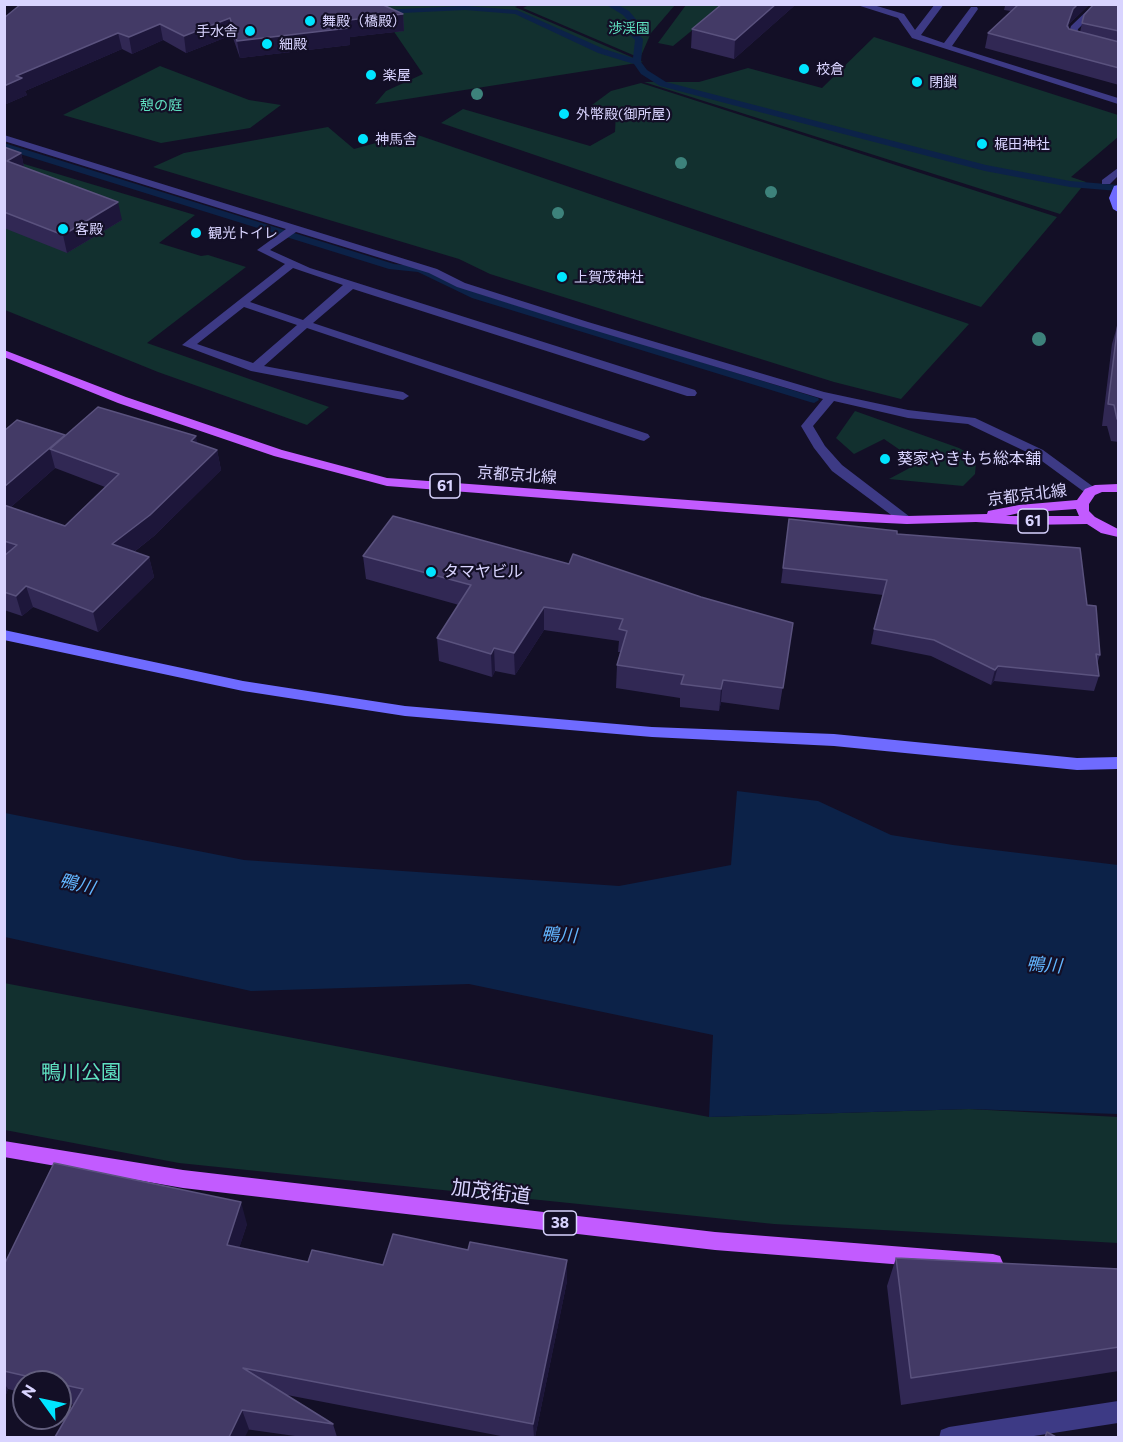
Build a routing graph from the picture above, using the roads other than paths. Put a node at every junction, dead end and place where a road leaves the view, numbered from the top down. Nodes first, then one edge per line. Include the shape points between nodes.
1 (858, 4) edge
2 (940, 4) edge
3 (1100, 4) edge
4 (974, 9) dead end
5 (915, 36) junction
6 (946, 47) junction
7 (1119, 53) edge
8 (1119, 101) edge
9 (4, 138) edge
10 (1119, 171) edge
11 (1106, 182) dead end
12 (1119, 188) edge
13 (1119, 209) edge
14 (294, 228) junction
15 (292, 264) junction
16 (351, 284) junction
17 (242, 303) junction
18 (304, 325) junction
19 (4, 353) edge
20 (255, 368) junction
21 (691, 393) dead end
22 (403, 396) dead end
23 (830, 398) junction
24 (644, 437) dead end
25 (1119, 488) edge
26 (1092, 491) junction
27 (1082, 504) junction
28 (976, 518) junction
29 (906, 520) junction
30 (1090, 520) junction
31 (1118, 533) edge
32 (4, 635) edge
33 (1119, 763) edge
34 (4, 1149) edge
35 (1016, 1265) edge
36 (1119, 1412) edge
37 (949, 1437) edge

1 - 5 street via 901,16
2 - 5 street
3 - 7 street via 1074,28 1071,42
4 - 6 street
5 - 6 street
6 - 8 street
9 - 14 street
10 - 11 street
12 - 13 street via 1114,198
14 - 15 street via 262,250
14 - 23 street via 433,271 461,285 573,321
15 - 16 street
15 - 17 street
16 - 18 street
16 - 21 street
17 - 18 street
17 - 20 street via 188,345
18 - 20 street
18 - 24 street
19 - 29 main road, 京都京北線 / 61 via 122,400 278,453 387,482
20 - 22 street
23 - 26 street via 908,414 971,421 1039,453
23 - 29 street via 807,426 820,448 837,468
25 - 26 main road
26 - 27 main road, 京都京北線
27 - 28 main road, 京都京北線 / 61 via 1019,509
27 - 30 main road, 京都京北線
28 - 29 main road, 京都京北線 / 61
28 - 30 main road, 京都京北線 / 61
30 - 31 main road, 京都京北線 / 61
32 - 33 street via 243,687 405,711 652,732 834,740 1077,764
34 - 35 main road, 加茂街道 / 38 via 183,1179 704,1239
36 - 37 street

